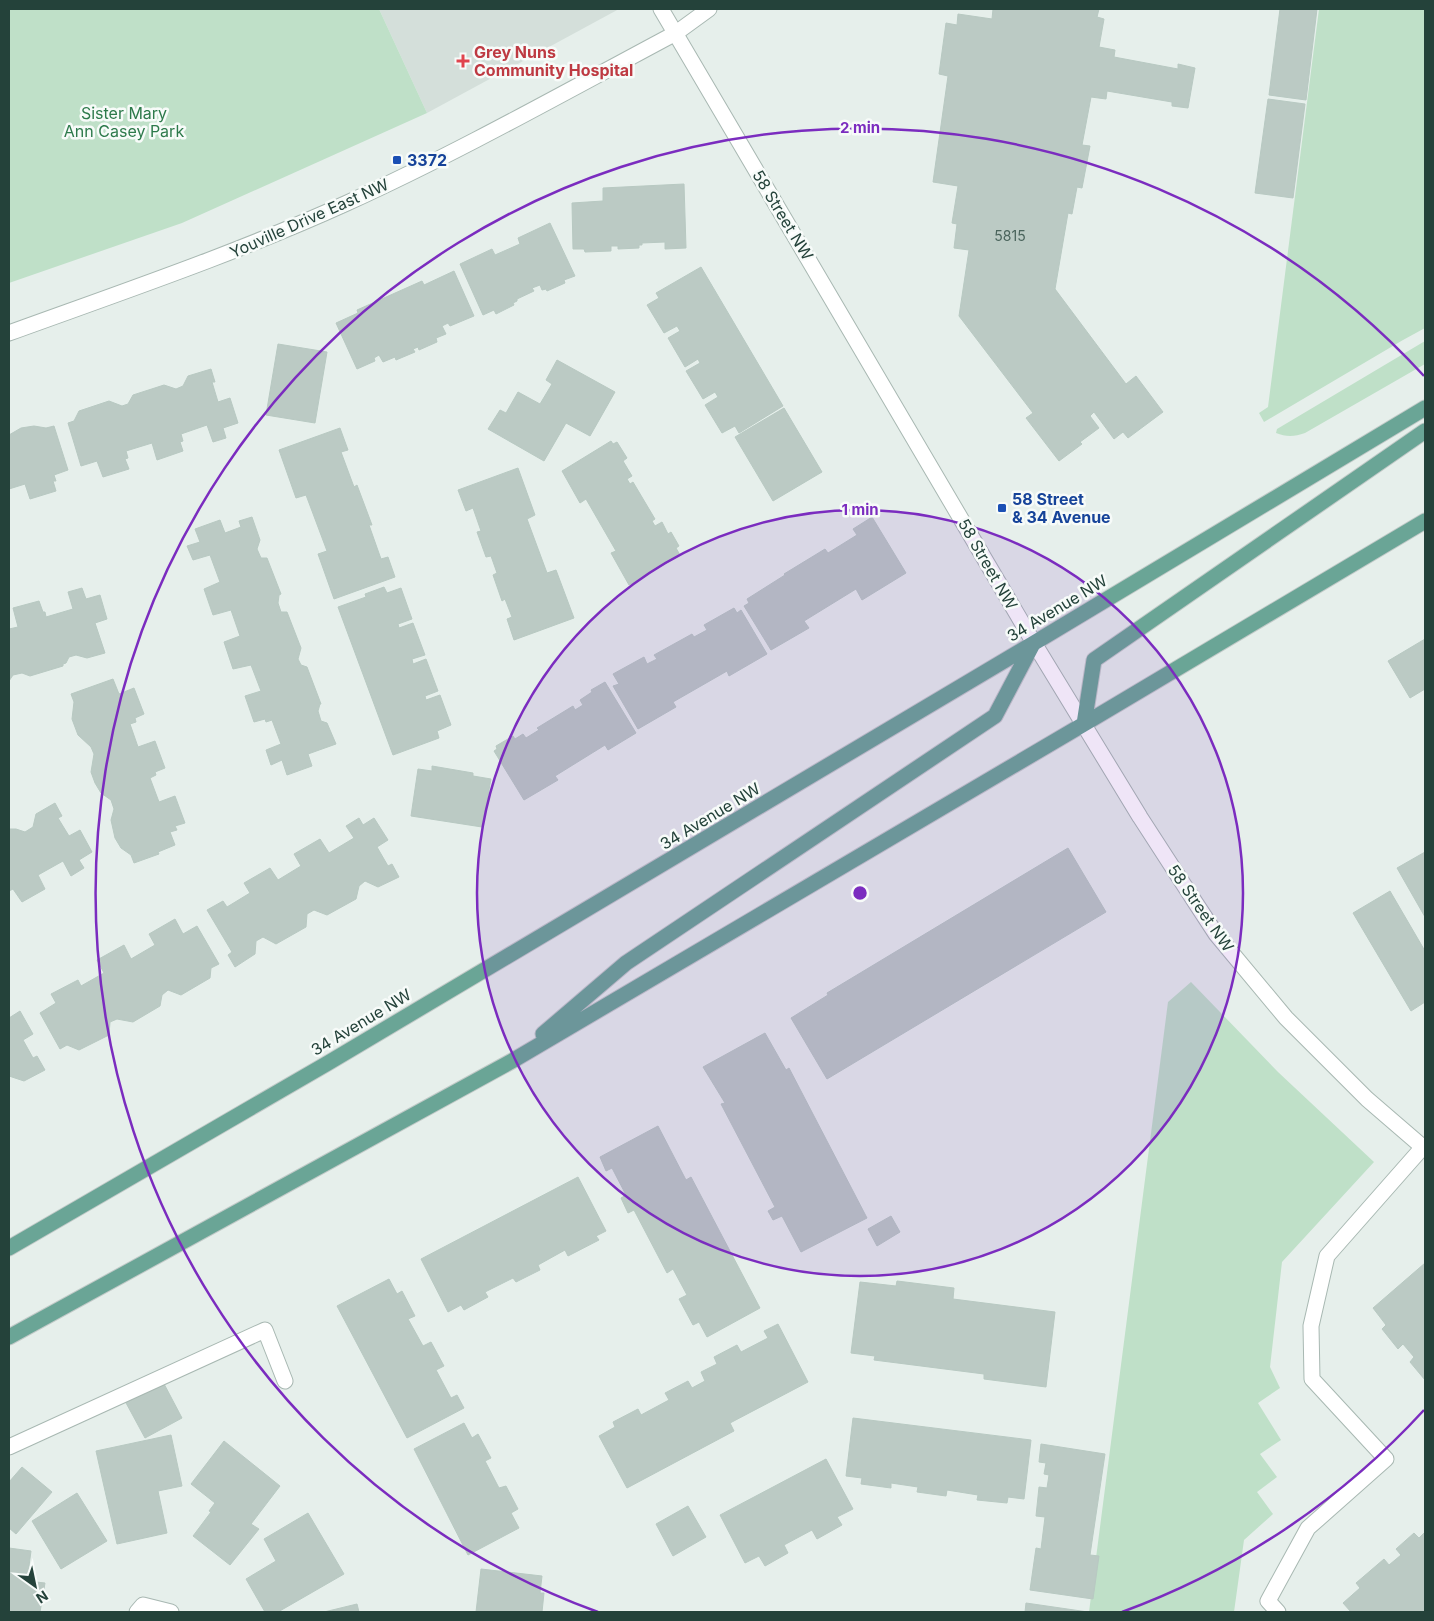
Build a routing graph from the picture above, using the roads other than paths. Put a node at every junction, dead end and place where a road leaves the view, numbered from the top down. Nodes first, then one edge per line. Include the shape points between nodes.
1 (661, 9) edge
2 (709, 9) edge
3 (676, 33) junction
4 (9, 333) edge
5 (1425, 408) edge
6 (1425, 431) edge
7 (1425, 521) edge
8 (1034, 643) junction
9 (1084, 724) junction
10 (512, 1061) junction
11 (1424, 1148) edge
12 (9, 1248) edge
13 (9, 1337) edge
14 (285, 1381) dead end
15 (9, 1447) edge
16 (137, 1612) edge
17 (171, 1612) edge
18 (1278, 1612) edge

1 - 3 street, 58 Street NW
2 - 3 street, Youville Drive East NW
3 - 4 street, Youville Drive East NW via 450,153 347,203 235,251
3 - 8 street, 58 Street NW
5 - 8 main road, 34 Avenue NW
6 - 9 main road via 1094,660
7 - 9 main road
8 - 9 street, 58 Street NW
8 - 10 main road via 995,716 626,964
8 - 12 main road, 34 Avenue NW via 336,1058
9 - 10 main road
9 - 11 street, 58 Street NW via 1216,934 1286,1018 1367,1099
10 - 13 main road
11 - 18 street via 1327,1256 1312,1326 1312,1379 1386,1459 1308,1528 1268,1601
14 - 15 street via 265,1330
16 - 17 street via 142,1605

